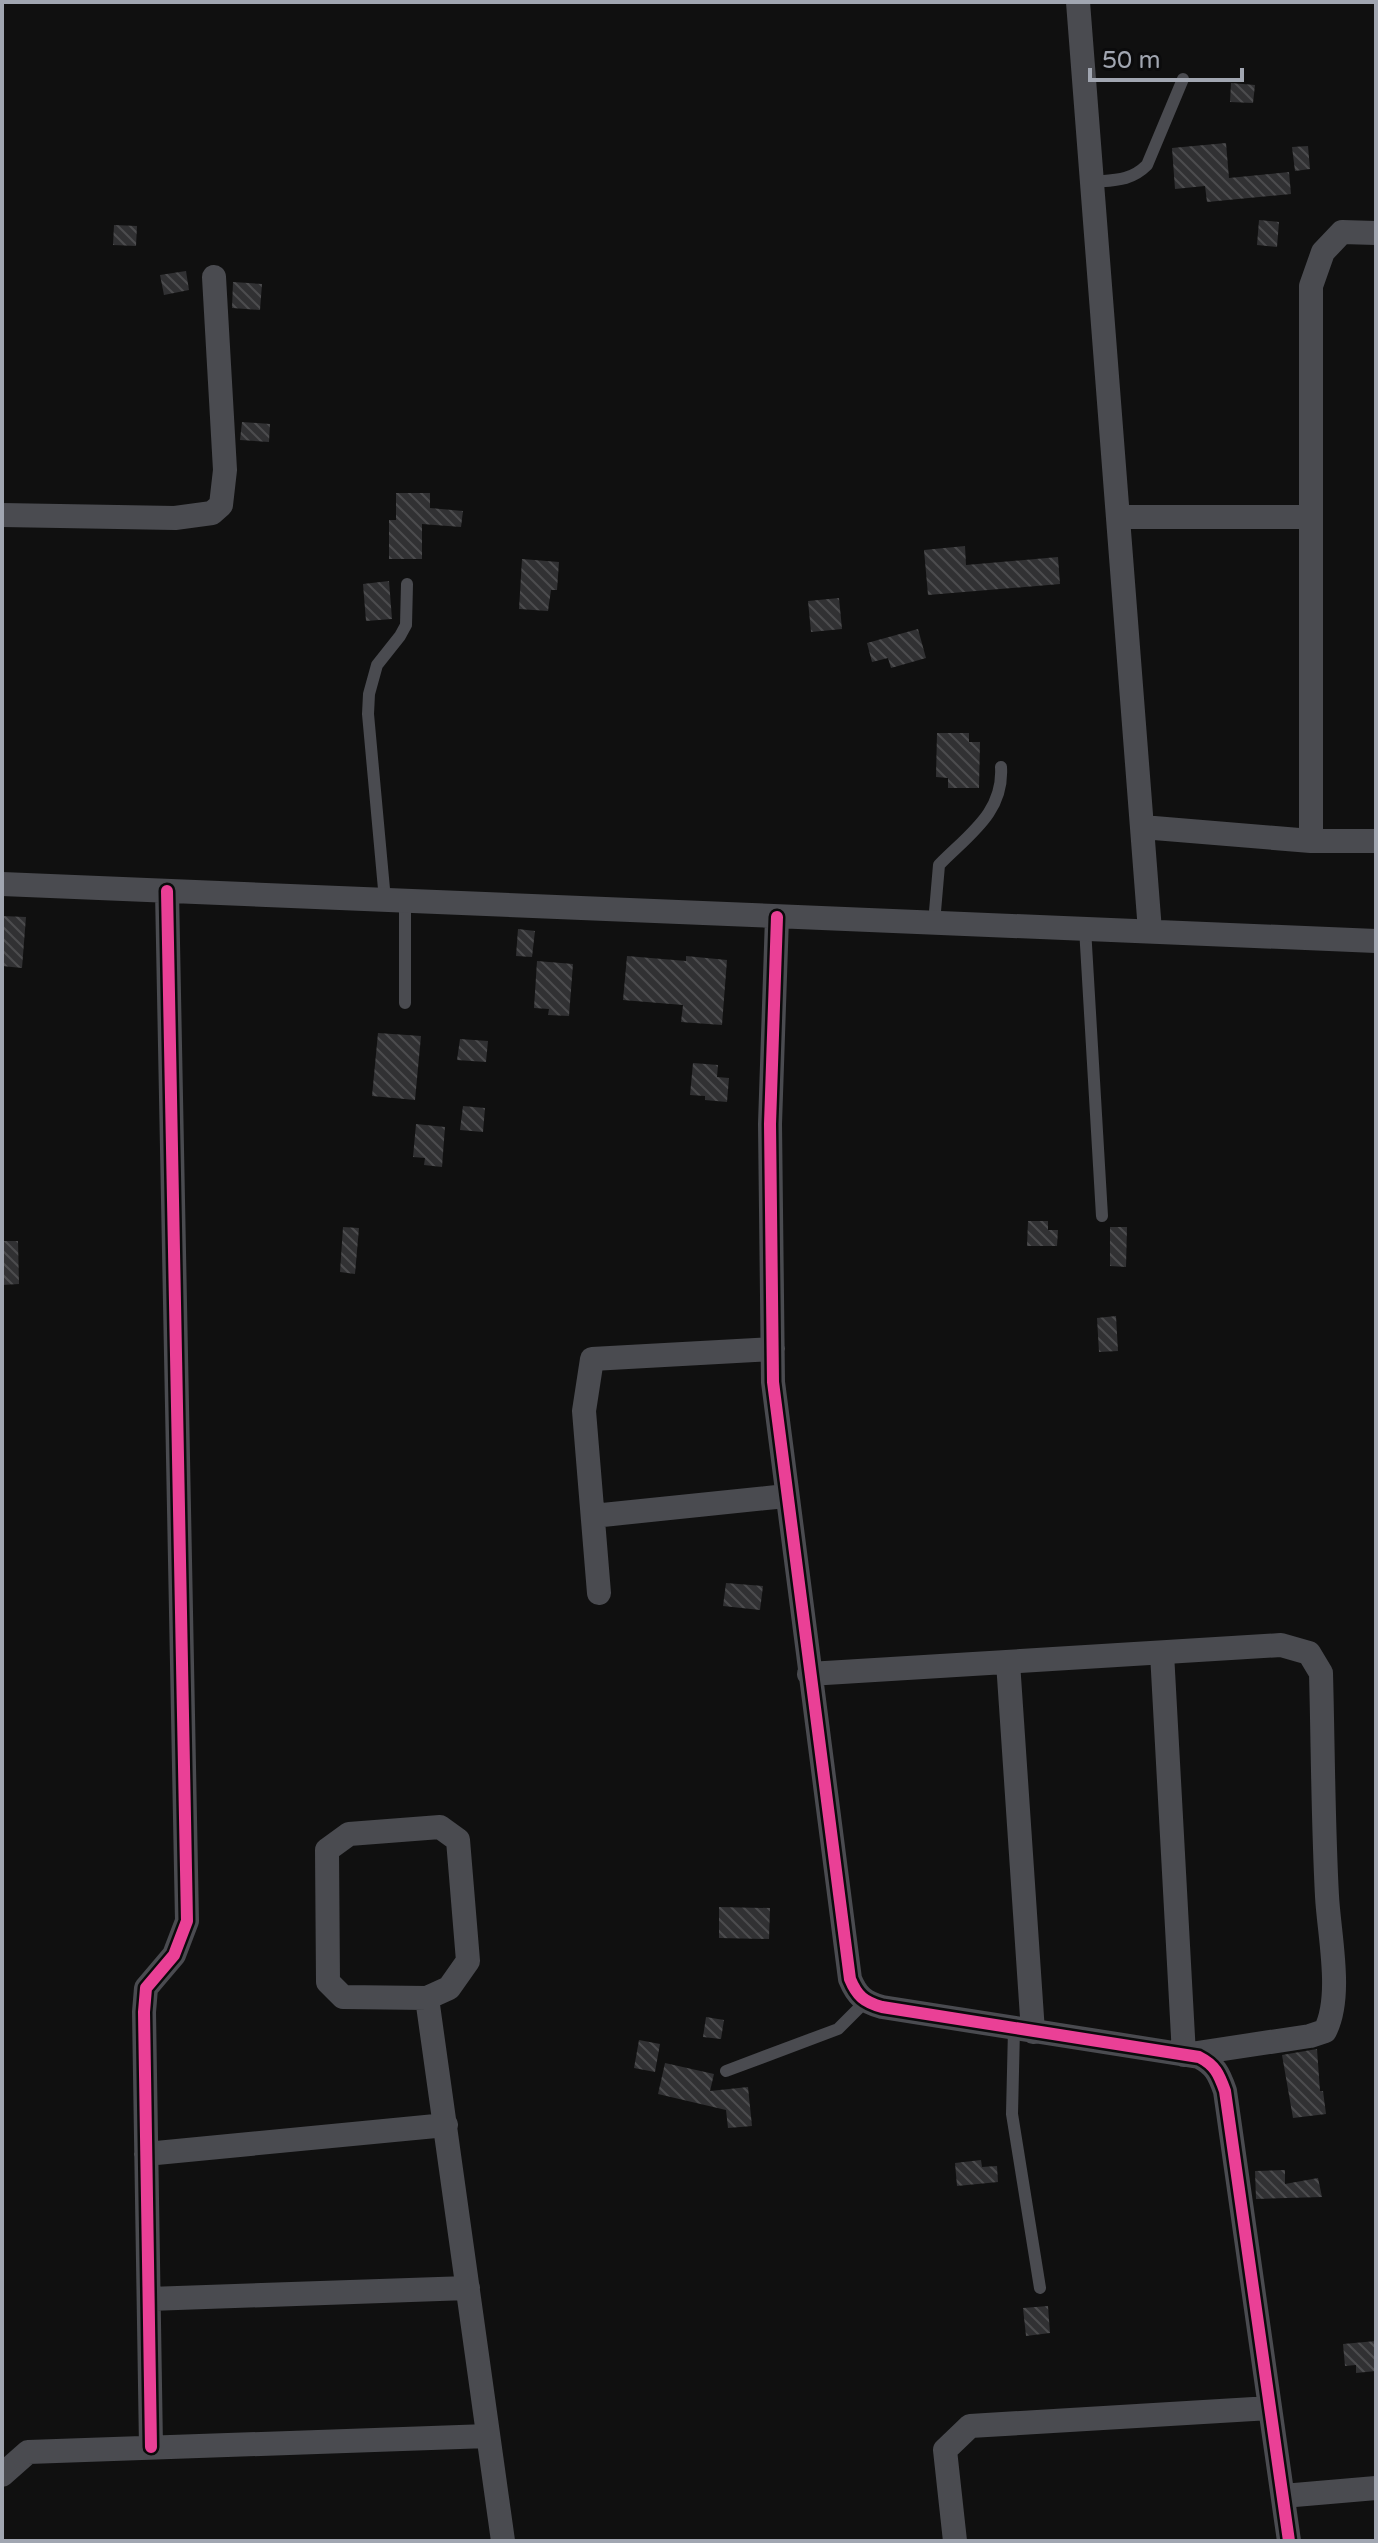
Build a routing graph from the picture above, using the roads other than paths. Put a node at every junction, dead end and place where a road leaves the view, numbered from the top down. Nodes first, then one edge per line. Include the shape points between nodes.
1 (1078, 2) edge
2 (1183, 79) dead end
3 (1093, 182) junction
4 (1376, 233) edge
5 (214, 277) dead end
6 (2, 511) edge
7 (1119, 517) junction
8 (1311, 517) junction
9 (407, 584) dead end
10 (1001, 767) dead end
11 (1142, 827) junction
12 (1311, 841) junction
13 (1376, 841) edge
14 (2, 884) edge
15 (167, 891) junction
16 (395, 901) junction
17 (777, 917) junction
18 (934, 923) junction
19 (1085, 928) junction
20 (1150, 931) junction
21 (1376, 941) edge
22 (405, 1003) dead end
23 (1102, 1216) dead end
24 (773, 1349) junction
25 (786, 1496) junction
26 (593, 1516) junction
27 (599, 1593) dead end
28 (1162, 1653) junction
29 (1008, 1662) junction
30 (809, 1674) junction
31 (427, 1998) junction
32 (865, 2002) junction
33 (1023, 2031) junction
34 (1184, 2055) junction
35 (726, 2071) dead end
36 (446, 2125) junction
37 (146, 2154) junction
38 (468, 2288) junction
39 (1040, 2288) dead end
40 (149, 2299) junction
41 (1270, 2408) junction
42 (488, 2436) junction
43 (151, 2447) junction
44 (2, 2475) edge
45 (1376, 2488) edge
46 (1283, 2496) junction
47 (503, 2541) edge
48 (955, 2541) edge
49 (1289, 2541) edge

1 - 3 street
2 - 3 lane via 1147,165 1127,179
3 - 7 street
4 - 8 street via 1342,232 1323,252 1311,286
5 - 6 street via 225,470 221,505 212,513 175,518
7 - 8 street
7 - 11 street
8 - 12 street
9 - 16 lane via 406,625 377,665 368,714
10 - 18 lane via 1002,783 992,810 939,865
11 - 12 street
11 - 20 street
12 - 13 street
14 - 15 street
15 - 16 street
15 - 37 street via 187,1921 174,1955 146,1988
16 - 17 street
16 - 22 lane
17 - 18 street
17 - 24 street via 770,1124
18 - 19 street
19 - 20 street
19 - 23 lane
20 - 21 street
24 - 25 street
24 - 26 street via 592,1359 584,1411
25 - 26 street
25 - 30 street
26 - 27 street
28 - 29 street
28 - 34 street
28 - 34 street via 1281,1645 1309,1653 1321,1673 1332,2017 1325,2031 1310,2036
29 - 30 street
29 - 33 street
30 - 32 street via 850,1979
31 - 31 street via 343,1997 328,1982 327,1850 349,1834 440,1827 458,1840 468,1961 449,1988
31 - 36 street
32 - 33 street
32 - 35 lane via 838,2029
33 - 34 street
33 - 39 lane via 1012,2114
34 - 41 street via 1210,2062 1225,2091
36 - 37 street
36 - 38 street
37 - 40 street
38 - 40 street
38 - 42 street
40 - 43 street
41 - 46 street
41 - 48 street via 970,2426 945,2450
42 - 43 street
42 - 47 street
43 - 44 street via 28,2452
45 - 46 street
46 - 49 street

